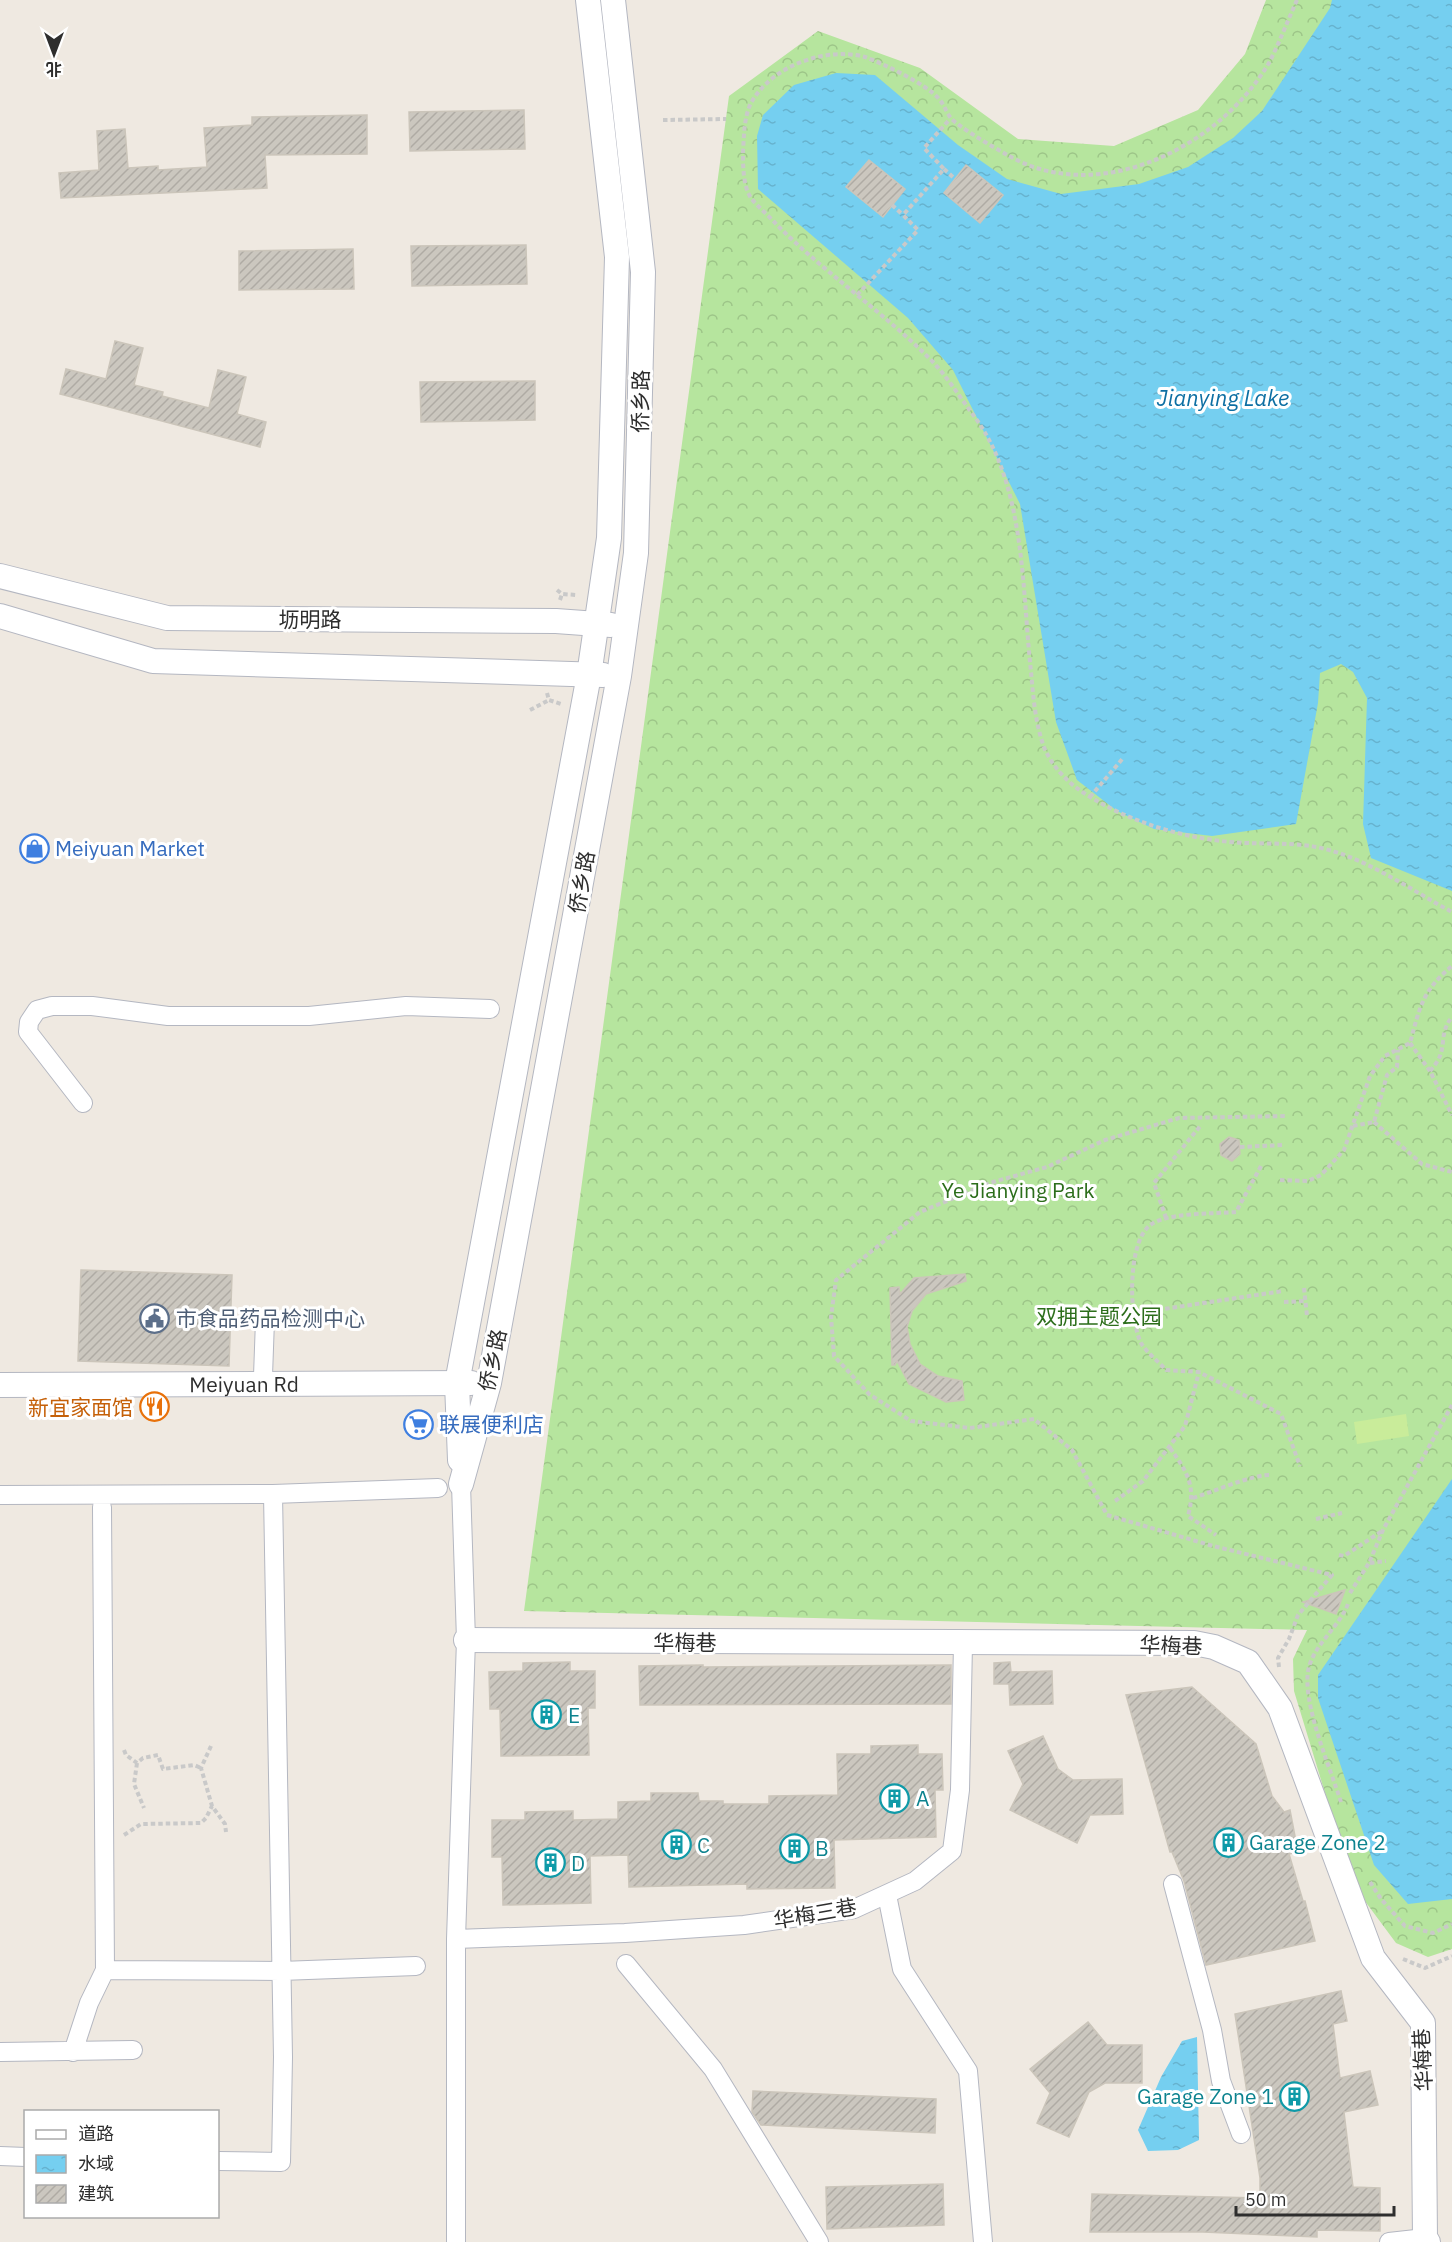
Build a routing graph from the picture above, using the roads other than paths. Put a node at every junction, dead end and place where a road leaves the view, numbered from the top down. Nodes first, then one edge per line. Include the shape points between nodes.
1 (588, 0) edge
2 (613, 0) edge
3 (0, 576) edge
4 (0, 616) edge
5 (596, 625) junction
6 (625, 625) junction
7 (589, 675) junction
8 (619, 676) junction
9 (490, 1008) dead end
10 (83, 1103) dead end
11 (265, 1320) dead end
12 (263, 1376) dead end
13 (457, 1383) junction
14 (489, 1383) junction
15 (0, 1385) edge
16 (450, 1486) junction
17 (273, 1494) junction
18 (0, 1496) edge
19 (102, 1506) dead end
20 (466, 1640) junction
21 (963, 1644) junction
22 (1173, 1884) dead end
23 (887, 1895) junction
24 (456, 1939) junction
25 (626, 1964) dead end
26 (416, 1966) dead end
27 (105, 1970) junction
28 (281, 1971) junction
29 (133, 2050) dead end
30 (0, 2052) edge
31 (73, 2052) junction
32 (1241, 2134) dead end
33 (0, 2156) edge
34 (24, 2157) edge
35 (219, 2161) edge
36 (1427, 2240) edge
37 (456, 2242) edge
38 (819, 2242) edge
39 (983, 2242) edge
40 (1389, 2242) edge
41 (1400, 2242) edge

1 - 5 street, 侨乡路 via 617,258 609,538
2 - 6 street, 侨乡路 via 643,272 636,553
3 - 5 street, 坜明路 via 167,618 556,621
4 - 7 street via 153,661
5 - 6 street, 坜明路
5 - 7 street, 侨乡路
6 - 8 street, 侨乡路
7 - 8 street
7 - 13 street, 侨乡路
8 - 14 street, 侨乡路
9 - 10 street via 406,1006 309,1016 168,1016 92,1006 37,1010 28,1032
11 - 12 street
13 - 14 street, Meiyuan Rd
13 - 15 street, Meiyuan Rd
13 - 16 street, 侨乡路
14 - 16 street, 侨乡路
16 - 17 street
16 - 20 street
17 - 18 street
17 - 28 street
19 - 27 street
20 - 21 street, 华梅巷
20 - 24 street
21 - 23 street, 华梅三巷 via 960,1790 952,1851 915,1881
21 - 36 street, 华梅巷 via 1194,1643 1248,1662 1280,1708 1373,1958 1423,2023
22 - 32 street via 1212,2030 1221,2081
23 - 24 street, 华梅三巷 via 854,1909 744,1925
23 - 39 street via 902,1969 968,2071
24 - 37 street
25 - 38 street via 713,2069
26 - 28 street
27 - 28 street
27 - 31 street
28 - 35 street via 281,2162
29 - 31 street
30 - 31 street
33 - 34 street
36 - 41 street
40 - 41 street

